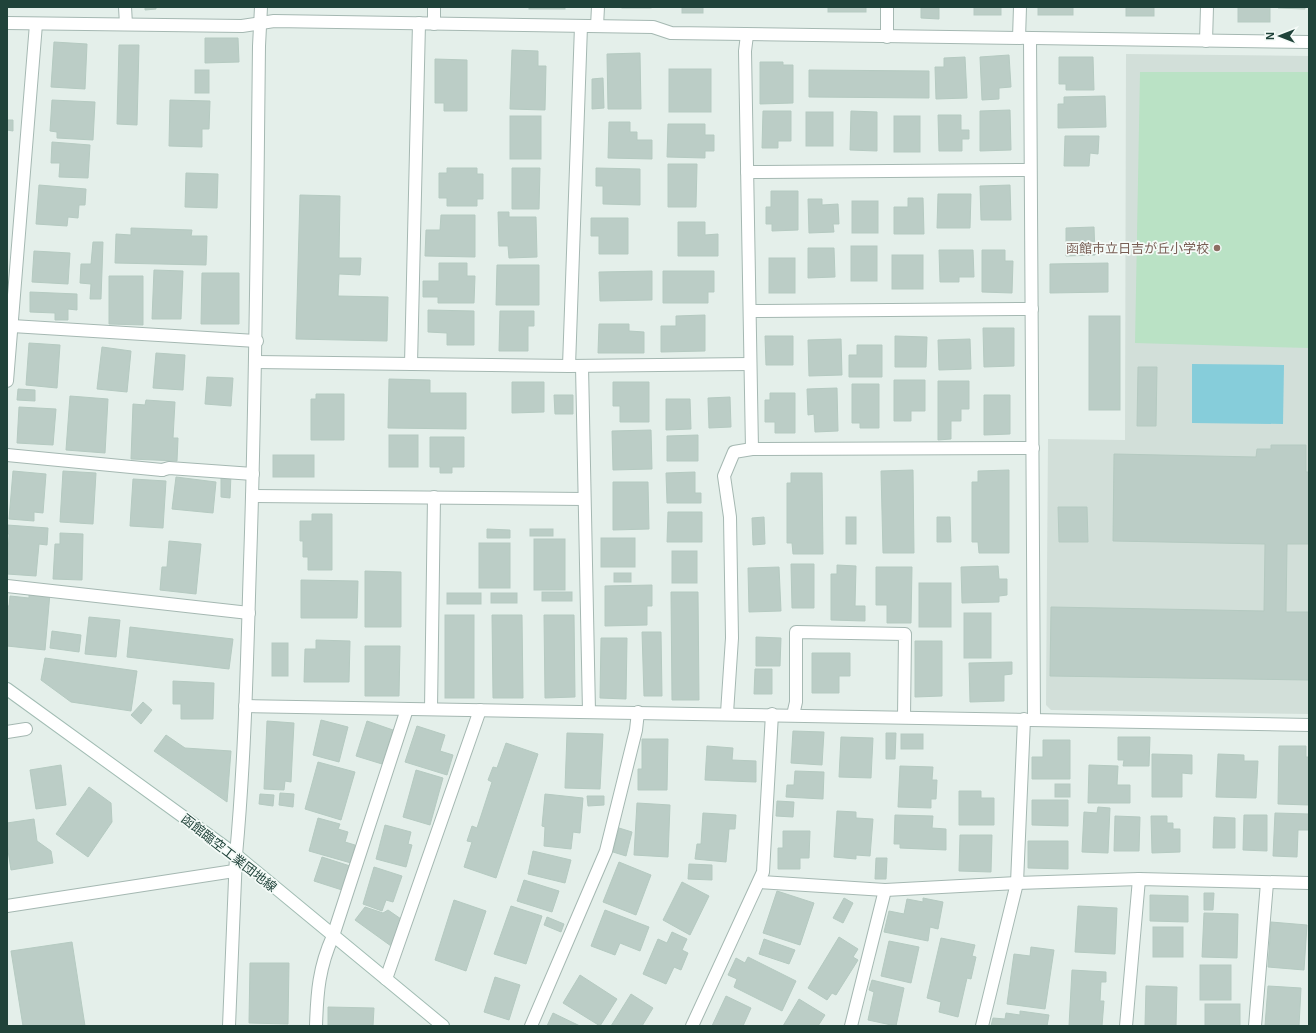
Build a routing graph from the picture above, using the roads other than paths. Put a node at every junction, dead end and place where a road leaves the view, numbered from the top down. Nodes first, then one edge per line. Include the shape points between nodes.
1 (125, 7) edge
2 (261, 7) edge
3 (434, 7) edge
4 (598, 7) edge
5 (887, 7) edge
6 (1020, 7) edge
7 (1207, 7) edge
8 (7, 23) edge
9 (260, 23) junction
10 (419, 23) junction
11 (36, 24) junction
12 (126, 24) junction
13 (434, 24) junction
14 (581, 26) junction
15 (597, 26) junction
16 (747, 34) junction
17 (887, 37) junction
18 (1025, 38) junction
19 (1206, 41) junction
20 (1309, 42) edge
21 (1030, 170) junction
22 (747, 172) junction
23 (1032, 309) junction
24 (750, 311) junction
25 (12, 326) junction
26 (256, 342) junction
27 (256, 362) junction
28 (411, 364) junction
29 (750, 364) junction
30 (569, 366) junction
31 (582, 366) junction
32 (7, 381) edge
33 (1033, 448) junction
34 (752, 449) junction
35 (7, 455) edge
36 (253, 474) junction
37 (252, 496) junction
38 (434, 497) junction
39 (584, 499) junction
40 (7, 586) edge
41 (249, 613) junction
42 (7, 689) edge
43 (245, 706) junction
44 (407, 709) junction
45 (430, 710) junction
46 (480, 710) junction
47 (589, 712) junction
48 (638, 712) junction
49 (727, 713) junction
50 (772, 714) junction
51 (793, 715) junction
52 (904, 717) junction
53 (1029, 719) junction
54 (1309, 724) edge
55 (26, 729) dead end
56 (7, 732) edge
57 (236, 855) junction
58 (234, 871) junction
59 (1139, 879) junction
60 (760, 882) junction
61 (1017, 883) junction
62 (1267, 883) junction
63 (1309, 883) edge
64 (885, 890) junction
65 (7, 906) edge
66 (333, 936) junction
67 (386, 979) junction
68 (229, 1026) edge
69 (316, 1026) edge
70 (443, 1026) edge
71 (531, 1026) edge
72 (692, 1026) edge
73 (851, 1026) edge
74 (982, 1026) edge
75 (1126, 1026) edge
76 (1255, 1026) edge

1 - 12 street
2 - 9 street
3 - 13 street
4 - 15 street
5 - 17 street
6 - 18 street
7 - 19 street
8 - 11 street
9 - 10 street
9 - 12 street via 242,26
9 - 26 street
10 - 13 street
10 - 28 street
11 - 12 street
11 - 25 street
13 - 14 street
14 - 15 street
14 - 30 street
15 - 16 street via 653,27 671,33
16 - 17 street
16 - 22 street
17 - 18 street
18 - 19 street
18 - 21 street
19 - 20 street
21 - 22 street
21 - 23 street
22 - 24 street
23 - 24 street
23 - 33 street
24 - 29 street
25 - 26 street
25 - 32 street
26 - 27 street
27 - 28 street
27 - 36 street
28 - 30 street
29 - 31 street
29 - 34 street
30 - 31 street
31 - 39 street
33 - 34 street
33 - 53 street
34 - 49 street via 734,452 724,476 730,517 732,638
35 - 36 street via 162,470 169,468
36 - 37 street
37 - 38 street
37 - 41 street
38 - 39 street
38 - 45 street
39 - 47 street
40 - 41 street
41 - 43 street
42 - 57 street, 函館臨空工業団地線
43 - 44 street
43 - 57 street
44 - 45 street
44 - 66 street
45 - 46 street
46 - 47 street
46 - 67 street
47 - 48 street
48 - 49 street
48 - 71 street via 636,730 606,851
49 - 50 street
50 - 51 street
50 - 60 street via 763,872
51 - 52 street
51 - 52 street via 796,702 796,632 905,634
52 - 53 street
53 - 54 street
53 - 61 street
55 - 56 street
57 - 58 street
57 - 66 street, 函館臨空工業団地線
58 - 65 street
58 - 68 street
59 - 61 street
59 - 62 street
59 - 75 street
60 - 64 street
60 - 72 street
61 - 64 street
61 - 74 street
62 - 63 street
62 - 76 street
64 - 73 street
66 - 67 street, 函館臨空工業団地線
66 - 69 street via 323,958 317,991
67 - 70 street, 函館臨空工業団地線

